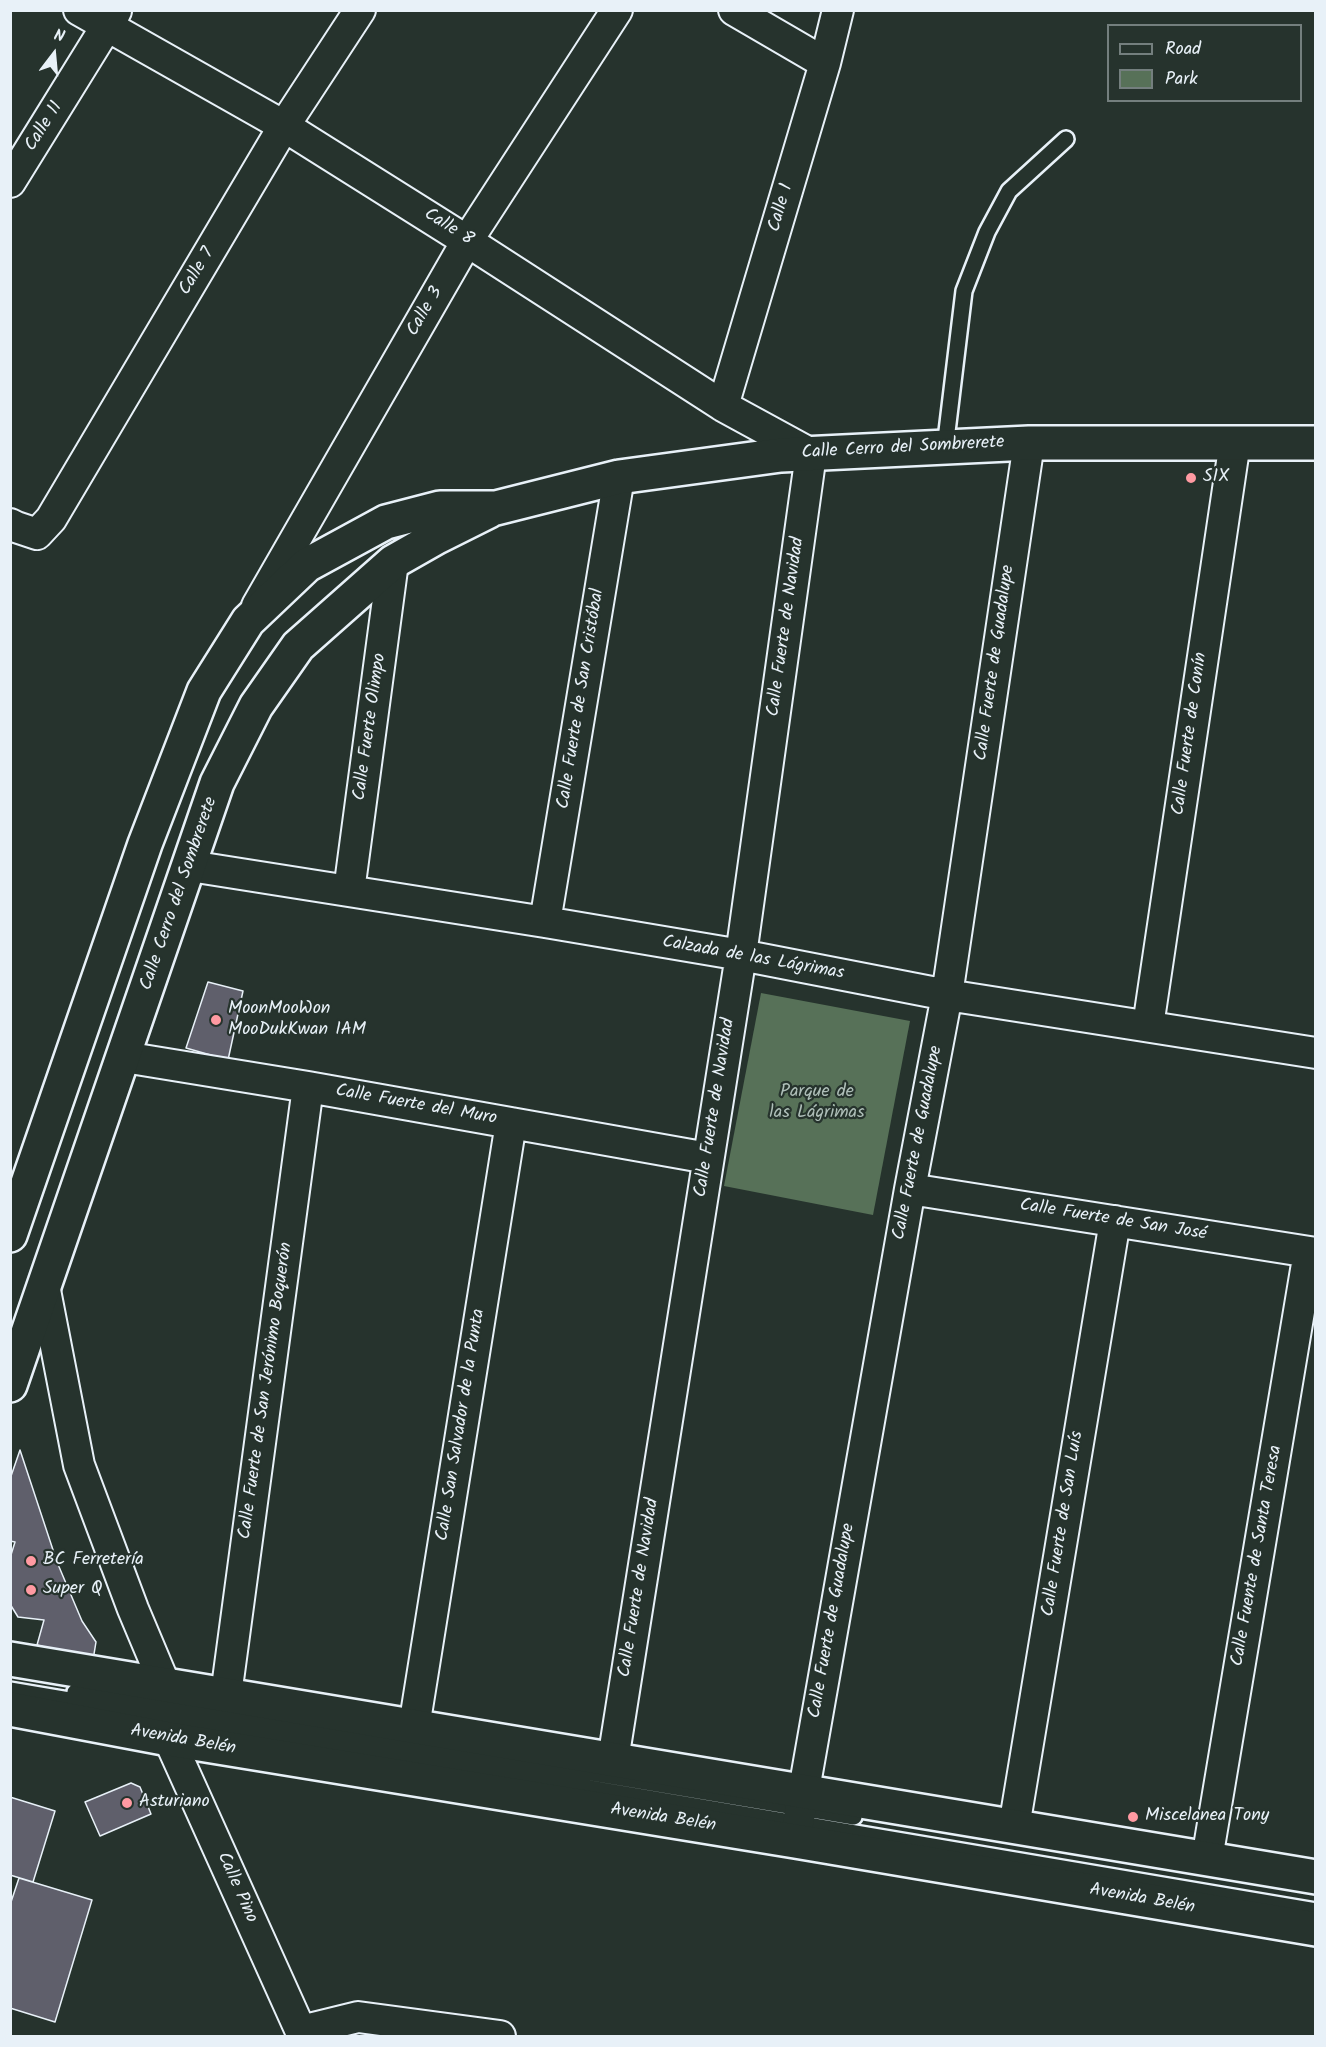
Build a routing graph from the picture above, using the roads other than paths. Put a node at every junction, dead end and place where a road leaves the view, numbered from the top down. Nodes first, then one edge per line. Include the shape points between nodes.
1 (79, 10) edge
2 (360, 10) edge
3 (616, 10) edge
4 (734, 10) edge
5 (838, 10) edge
6 (112, 19) edge
7 (825, 63) junction
8 (284, 126) junction
9 (1066, 139) dead end
10 (10, 182) edge
11 (467, 240) junction
12 (723, 406) junction
13 (1235, 442) junction
14 (1029, 443) junction
15 (1316, 443) edge
16 (945, 448) junction
17 (811, 454) junction
18 (619, 477) junction
19 (496, 508) junction
20 (24, 529) edge
21 (393, 562) junction
22 (248, 621) junction
23 (190, 866) junction
24 (349, 891) junction
25 (545, 922) junction
26 (741, 956) junction
27 (947, 995) junction
28 (1148, 1026) junction
29 (1316, 1053) edge
30 (124, 1057) junction
31 (308, 1087) junction
32 (511, 1123) junction
33 (708, 1158) junction
34 (910, 1188) junction
35 (1115, 1221) junction
36 (10, 1234) edge
37 (1312, 1253) edge
38 (44, 1285) junction
39 (10, 1385) edge
40 (10, 1659) edge
41 (10, 1681) edge
42 (165, 1685) junction
43 (10, 1690) edge
44 (226, 1695) junction
45 (10, 1709) edge
46 (414, 1727) junction
47 (168, 1739) junction
48 (613, 1760) junction
49 (799, 1816) junction
50 (871, 1819) dead end
51 (1014, 1827) junction
52 (1207, 1859) junction
53 (1316, 1877) edge
54 (1316, 1911) edge
55 (1316, 1929) edge
56 (302, 2034) edge
57 (500, 2037) edge

1 - 6 street, Calle 8
2 - 8 street, Calle 7
3 - 11 street, Calle 3
4 - 7 street
5 - 7 street, Calle 1
6 - 8 street, Calle 8
6 - 10 street, Calle 11
7 - 12 street, Calle 1
8 - 11 street, Calle 8
8 - 20 street, Calle 7 via 51,519
9 - 16 lane via 1009,190 987,232 964,291
11 - 12 street, Calle 8
11 - 22 street, Calle 3
12 - 17 street, Calle 8
13 - 14 street, Calle Cerro del Sombrerete
13 - 15 street, Calle Cerro del Sombrerete
13 - 28 street, Calle Fuerte de Conín
14 - 16 street, Calle Cerro del Sombrerete
14 - 27 street, Calle Fuerte de Guadalupe
16 - 17 street, Calle Cerro del Sombrerete
17 - 18 street, Calle Cerro del Sombrerete
17 - 26 street, Calle Fuerte de Navidad
18 - 19 street, Calle Cerro del Sombrerete
18 - 25 street, Calle Fuerte de San Cristóbal
19 - 21 street, Calle Cerro del Sombrerete
19 - 22 street, Calle Cerro del Sombrerete via 440,508 386,522 307,565
21 - 23 street, Calle Cerro del Sombrerete via 298,646 256,706 217,783
21 - 24 street, Calle Fuerte Olimpo
22 - 36 street, Calle Cerro del Sombrerete via 204,691 145,844
23 - 24 street, Calzada de las Lágrimas
23 - 30 street, Calle Cerro del Sombrerete
24 - 25 street, Calzada de las Lágrimas
25 - 26 street, Calzada de las Lágrimas
26 - 27 street, Calzada de las Lágrimas
26 - 33 street, Calle Fuerte de Navidad
27 - 28 street, Calzada de las Lágrimas
27 - 34 street, Calle Fuerte de Guadalupe
28 - 29 street, Calzada de las Lágrimas
30 - 31 street, Calle Fuerte del Muro
30 - 38 street, Calle Cerro del Sombrerete
31 - 32 street, Calle Fuerte del Muro
31 - 44 street, Calle Fuerte de San Jerónimo Boquerón
32 - 33 street, Calle Fuerte del Muro
32 - 46 street, Calle San Salvador de la Punta
33 - 48 street, Calle Fuerte de Navidad
34 - 35 street, Calle Fuerte de San José
34 - 49 street, Calle Fuerte de Guadalupe
35 - 37 street, Calle Fuerte de San José
35 - 51 street, Calle Fuerte de San Luís
37 - 52 street, Calle Fuente de Santa Teresa
38 - 39 street, Calle Cerro del Sombrerete
38 - 42 street via 79,1465
40 - 42 street, Avenida Belén
41 - 49 lane via 83,1694 127,1695
42 - 44 street, Avenida Belén
43 - 49 lane
44 - 46 street, Avenida Belén
45 - 47 street, Avenida Belén
46 - 48 street, Avenida Belén
47 - 49 street, Avenida Belén
47 - 56 street, Calle Pino
48 - 49 street, Avenida Belén
49 - 50 lane
49 - 51 street, Avenida Belén
49 - 54 lane
49 - 55 street, Avenida Belén
51 - 52 street, Avenida Belén
52 - 53 street, Avenida Belén
56 - 57 street via 358,2017

